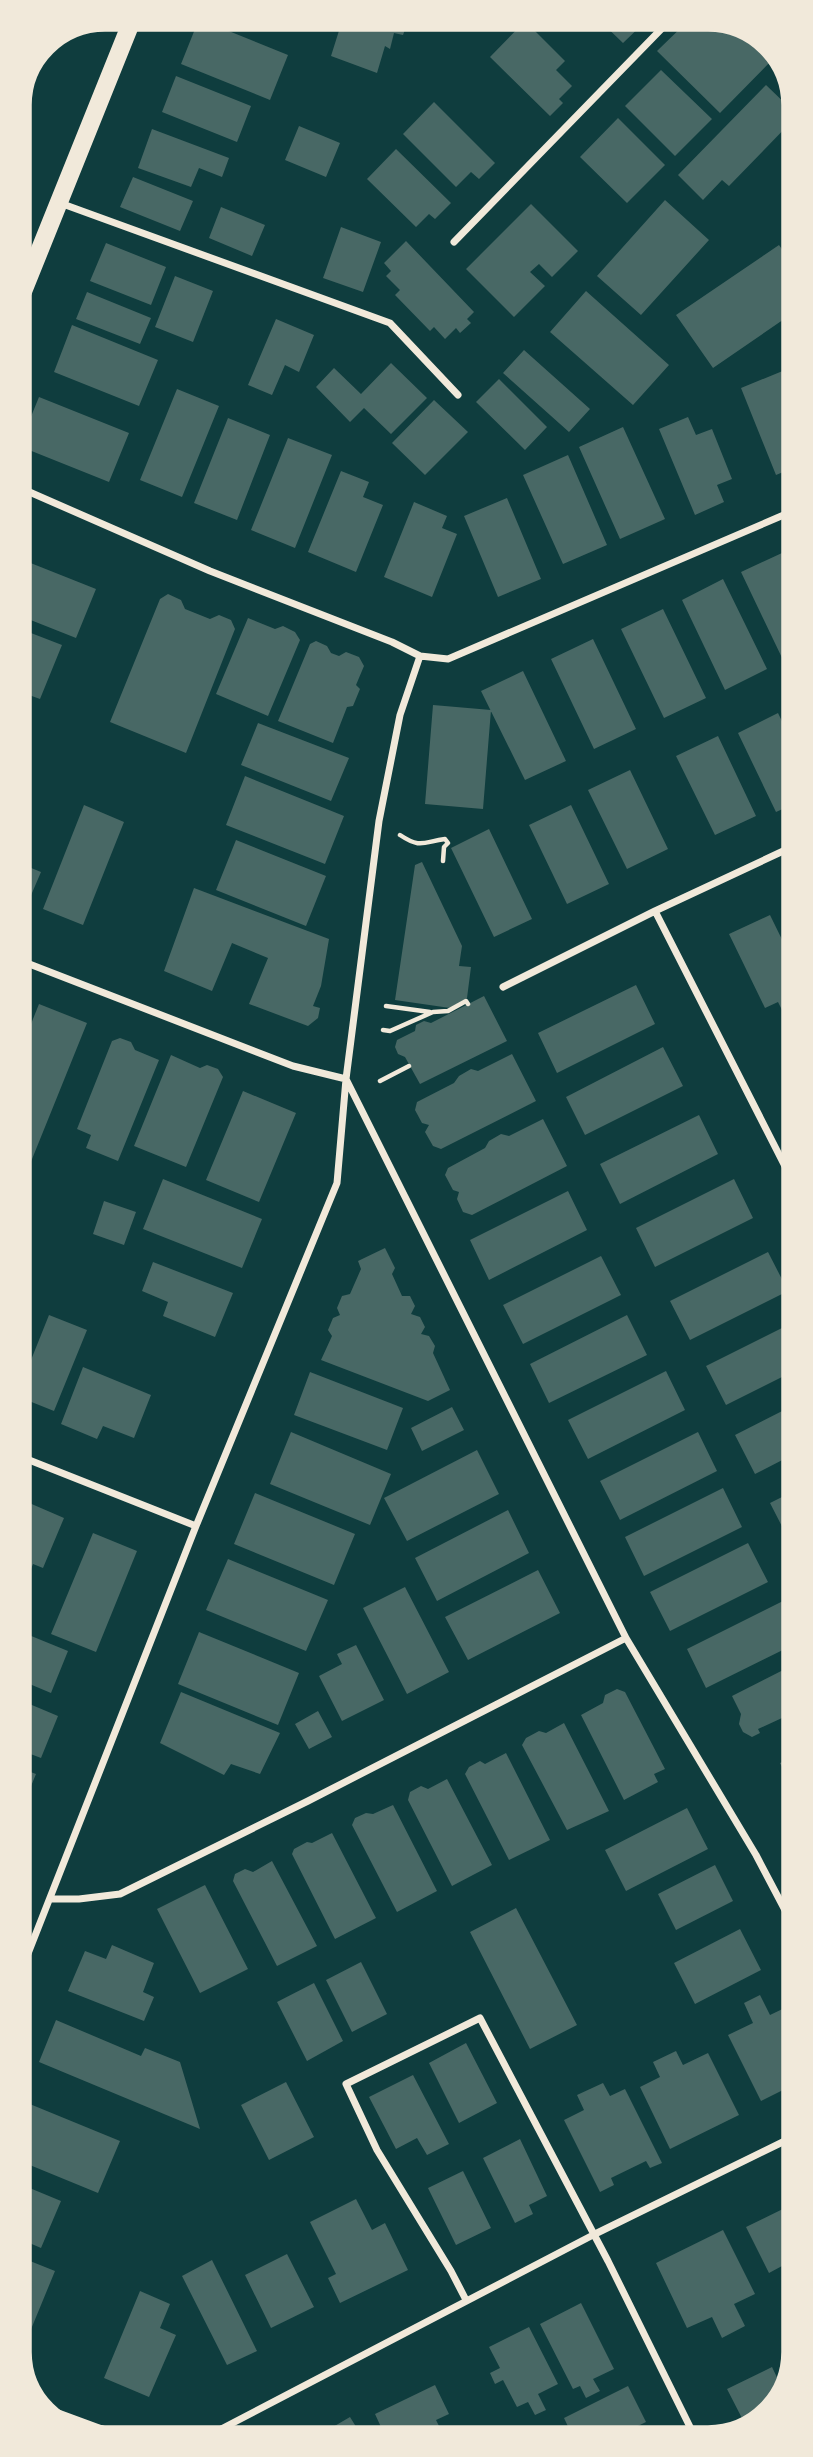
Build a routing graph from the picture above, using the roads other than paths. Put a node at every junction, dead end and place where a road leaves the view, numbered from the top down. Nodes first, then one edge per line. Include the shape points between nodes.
1 (128, 30) edge
2 (660, 30) edge
3 (58, 203) junction
4 (454, 242) dead end
5 (30, 274) edge
6 (458, 395) dead end
7 (30, 493) edge
8 (783, 516) edge
9 (420, 656) junction
10 (783, 851) edge
11 (655, 911) junction
12 (30, 964) edge
13 (503, 987) dead end
14 (346, 1079) junction
15 (783, 1162) edge
16 (30, 1460) edge
17 (195, 1526) junction
18 (626, 1638) junction
19 (51, 1899) junction
20 (783, 1906) edge
21 (30, 1950) edge
22 (783, 2142) edge
23 (595, 2234) junction
24 (466, 2300) junction
25 (225, 2427) edge
26 (690, 2427) edge

1 - 3 main road
2 - 4 street
3 - 5 main road
3 - 6 street via 390,323
7 - 9 street
8 - 9 street via 448,659
9 - 14 street via 400,715 379,821
10 - 11 street
11 - 13 street
11 - 15 street
12 - 14 street via 293,1066
14 - 17 street via 337,1182
14 - 18 street
16 - 17 street
17 - 19 street
18 - 19 street via 120,1894
18 - 20 street
19 - 21 street
22 - 23 street
23 - 24 street
23 - 24 street via 480,2018 346,2084 377,2150
23 - 26 street
24 - 25 street

